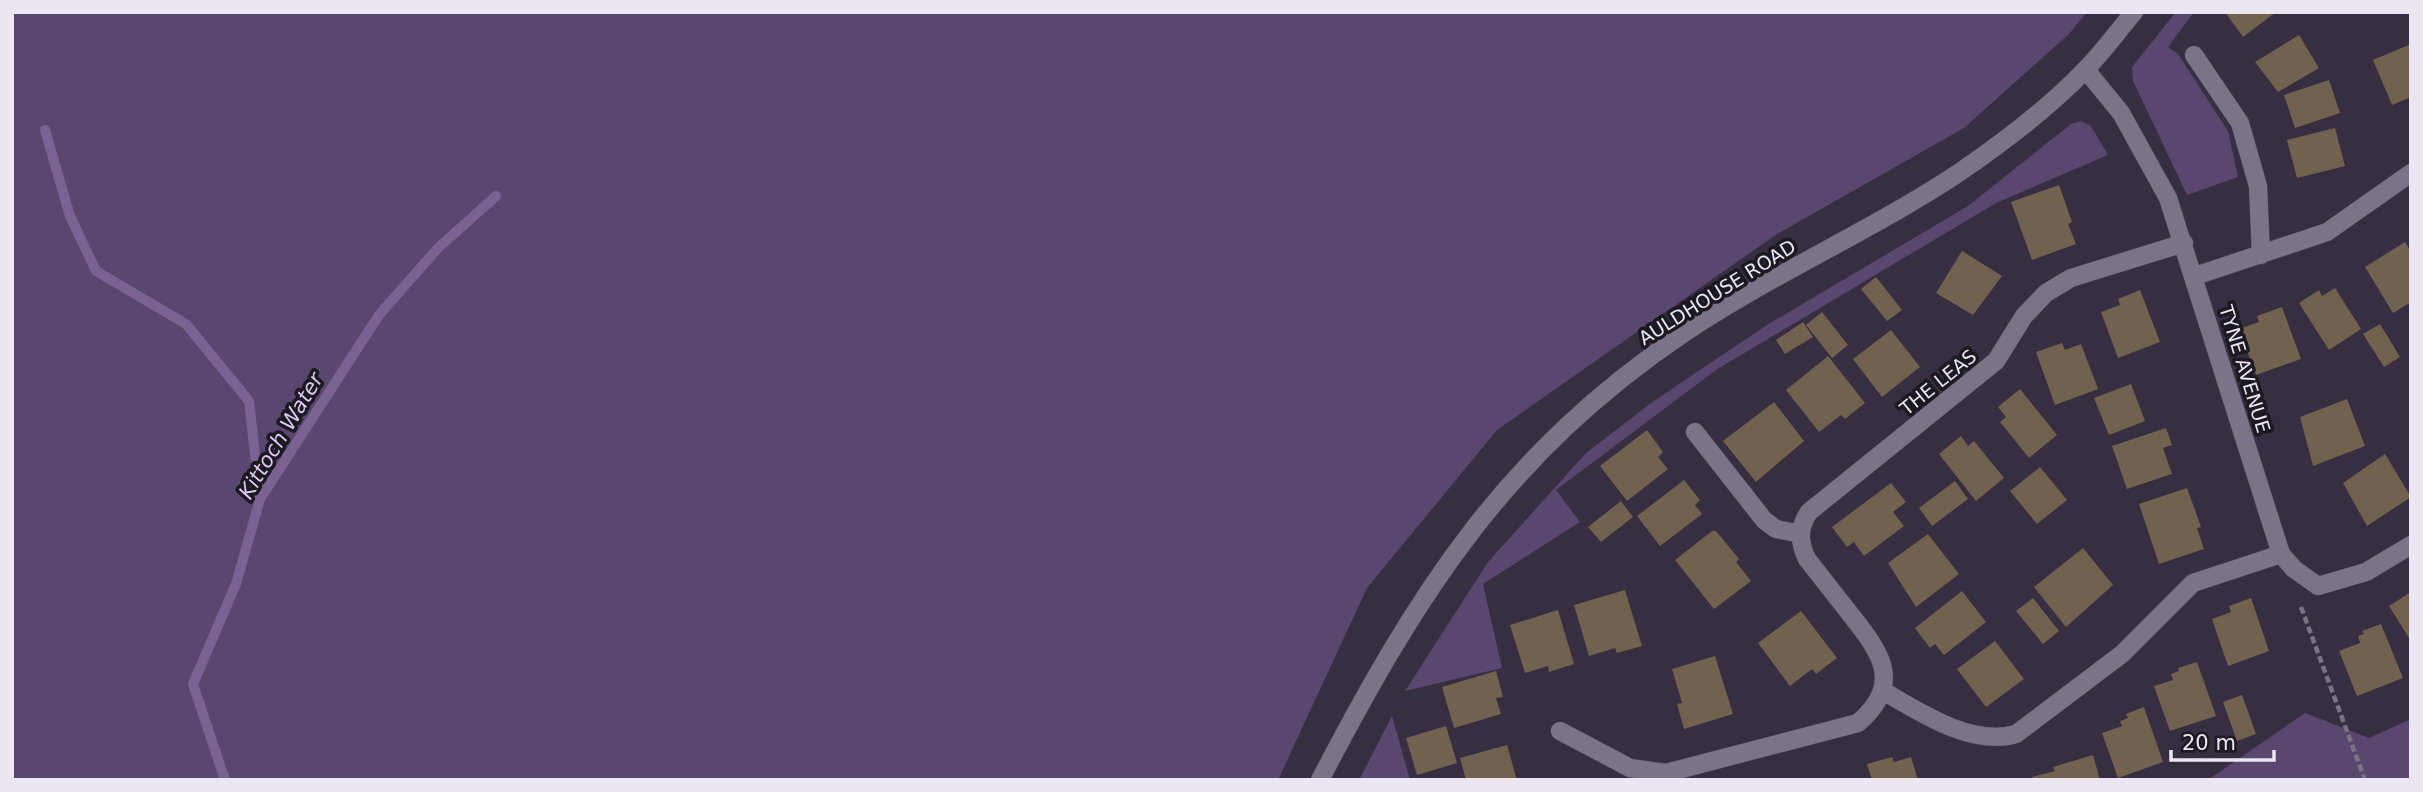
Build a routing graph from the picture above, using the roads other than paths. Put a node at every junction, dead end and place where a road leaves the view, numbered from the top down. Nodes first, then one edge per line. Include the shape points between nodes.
1 (2134, 12) edge
2 (2194, 55) dead end
3 (2086, 70) junction
4 (2411, 173) edge
5 (2184, 243) junction
6 (2261, 255) junction
7 (2195, 276) junction
8 (1695, 432) dead end
9 (1801, 534) junction
10 (2411, 545) edge
11 (2281, 554) junction
12 (1883, 691) junction
13 (1560, 731) dead end
14 (1320, 780) edge

1 - 3 street, AULDHOUSE ROAD
2 - 6 street via 2240,123 2258,186
3 - 5 street, TYNE AVENUE via 2121,113 2168,198
3 - 14 street, AULDHOUSE ROAD via 1958,173 1685,332 1572,418 1481,515 1441,568 1372,679
4 - 6 street via 2327,232
5 - 7 street, TYNE AVENUE
5 - 9 street, THE LEAS via 2071,278 2046,293 2024,316 1996,361 1809,512
6 - 7 street
7 - 11 street, TYNE AVENUE
8 - 9 street via 1763,520 1776,529
9 - 12 street via 1807,559 1878,649
10 - 11 street, TYNE AVENUE via 2367,572 2318,586
11 - 12 street via 2193,583 2122,654 2016,734 1985,737 1923,714
12 - 13 street via 1872,711 1858,723 1666,772 1630,768

